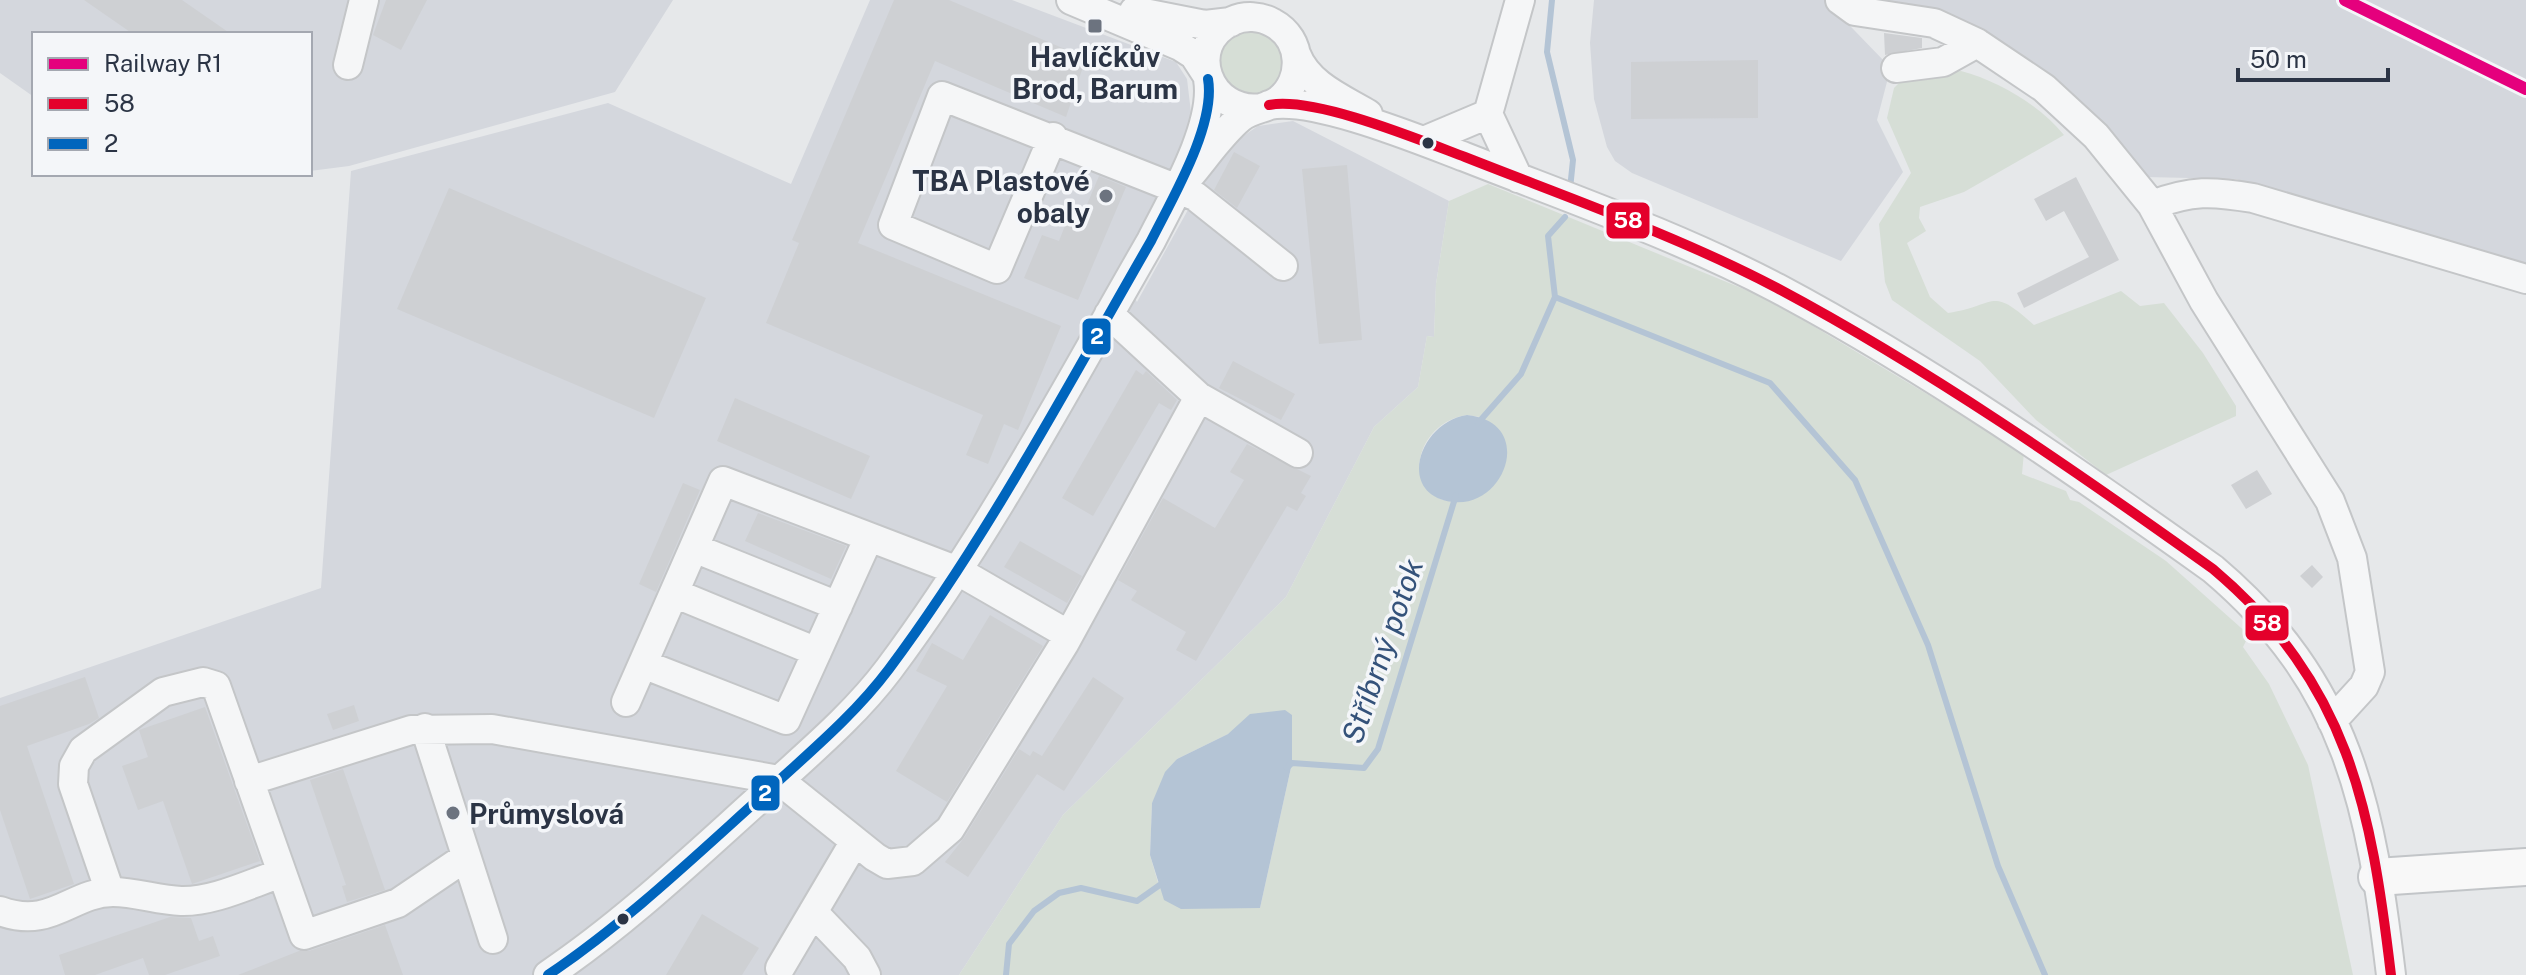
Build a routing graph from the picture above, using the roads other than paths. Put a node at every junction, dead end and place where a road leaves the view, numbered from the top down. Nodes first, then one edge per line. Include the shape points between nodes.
1 (364, 0) edge
2 (1071, 0) edge
3 (1084, 0) edge
4 (1520, 0) edge
5 (1840, 0) edge
6 (1231, 22) junction
7 (1977, 43) junction
8 (1296, 54) junction
9 (348, 65) dead end
10 (1896, 68) dead end
11 (1207, 77) junction
12 (1265, 107) junction
13 (1488, 114) junction
14 (1393, 129) junction
15 (1053, 137) junction
16 (1424, 141) junction
17 (1518, 178) junction
18 (1178, 188) junction
19 (2152, 205) junction
20 (1283, 266) dead end
21 (2526, 279) edge
22 (1109, 314) junction
23 (1199, 397) junction
24 (1298, 453) dead end
25 (869, 537) junction
26 (694, 548) junction
27 (958, 571) junction
28 (674, 593) junction
29 (838, 606) junction
30 (1069, 635) junction
31 (817, 652) junction
32 (643, 664) junction
33 (626, 702) dead end
34 (2335, 726) junction
35 (425, 728) junction
36 (779, 780) junction
37 (249, 781) junction
38 (855, 841) junction
39 (466, 857) junction
40 (2526, 867) edge
41 (282, 873) junction
42 (2377, 877) junction
43 (110, 892) junction
44 (0, 911) edge
45 (813, 912) junction
46 (493, 939) dead end
47 (780, 968) dead end
48 (548, 975) edge
49 (866, 975) edge
50 (2391, 975) edge

1 - 9 street
2 - 11 street via 1180,46 1194,55
3 - 6 street via 1205,25
4 - 13 street
5 - 7 street via 1855,11 1925,20
6 - 8 street via 1254,17 1271,22 1286,33
6 - 11 street via 1209,44
7 - 10 street via 1943,62
7 - 19 street via 2044,88 2096,136
8 - 12 street via 1292,85
8 - 14 street via 1316,82
11 - 12 street via 1227,102
11 - 18 street via 1209,108
12 - 14 street via 1296,104
12 - 18 street via 1238,120
13 - 16 street
13 - 17 street
14 - 16 street
15 - 15 street via 942,96 893,225 997,269
15 - 18 street
16 - 17 street
17 - 34 street via 1777,288 1967,400 2151,525 2249,600 2300,665
18 - 20 street
18 - 22 street
19 - 21 street via 2179,194 2208,191 2253,198
19 - 34 street via 2204,301 2330,501 2352,558 2370,672
22 - 23 street
22 - 27 street
23 - 24 street
23 - 30 street
25 - 26 street via 723,481
25 - 27 street
25 - 29 street
26 - 28 street
26 - 29 street
27 - 30 street
27 - 36 street via 888,671
28 - 31 street
28 - 32 street
29 - 31 street
30 - 38 street via 950,829 901,865 887,864
31 - 32 street via 786,720
32 - 33 street
34 - 42 street via 2364,803
35 - 36 street via 492,729
35 - 37 street
35 - 39 street
36 - 38 street
36 - 48 street via 668,882
37 - 41 street
37 - 43 street via 216,686 203,682 163,692 83,750 74,766 73,784
38 - 45 street
39 - 41 street via 398,903 304,935
39 - 46 street
40 - 42 main road
41 - 43 street via 183,901
42 - 50 street
43 - 44 street via 39,916 19,918
45 - 47 street
45 - 49 street via 857,958

